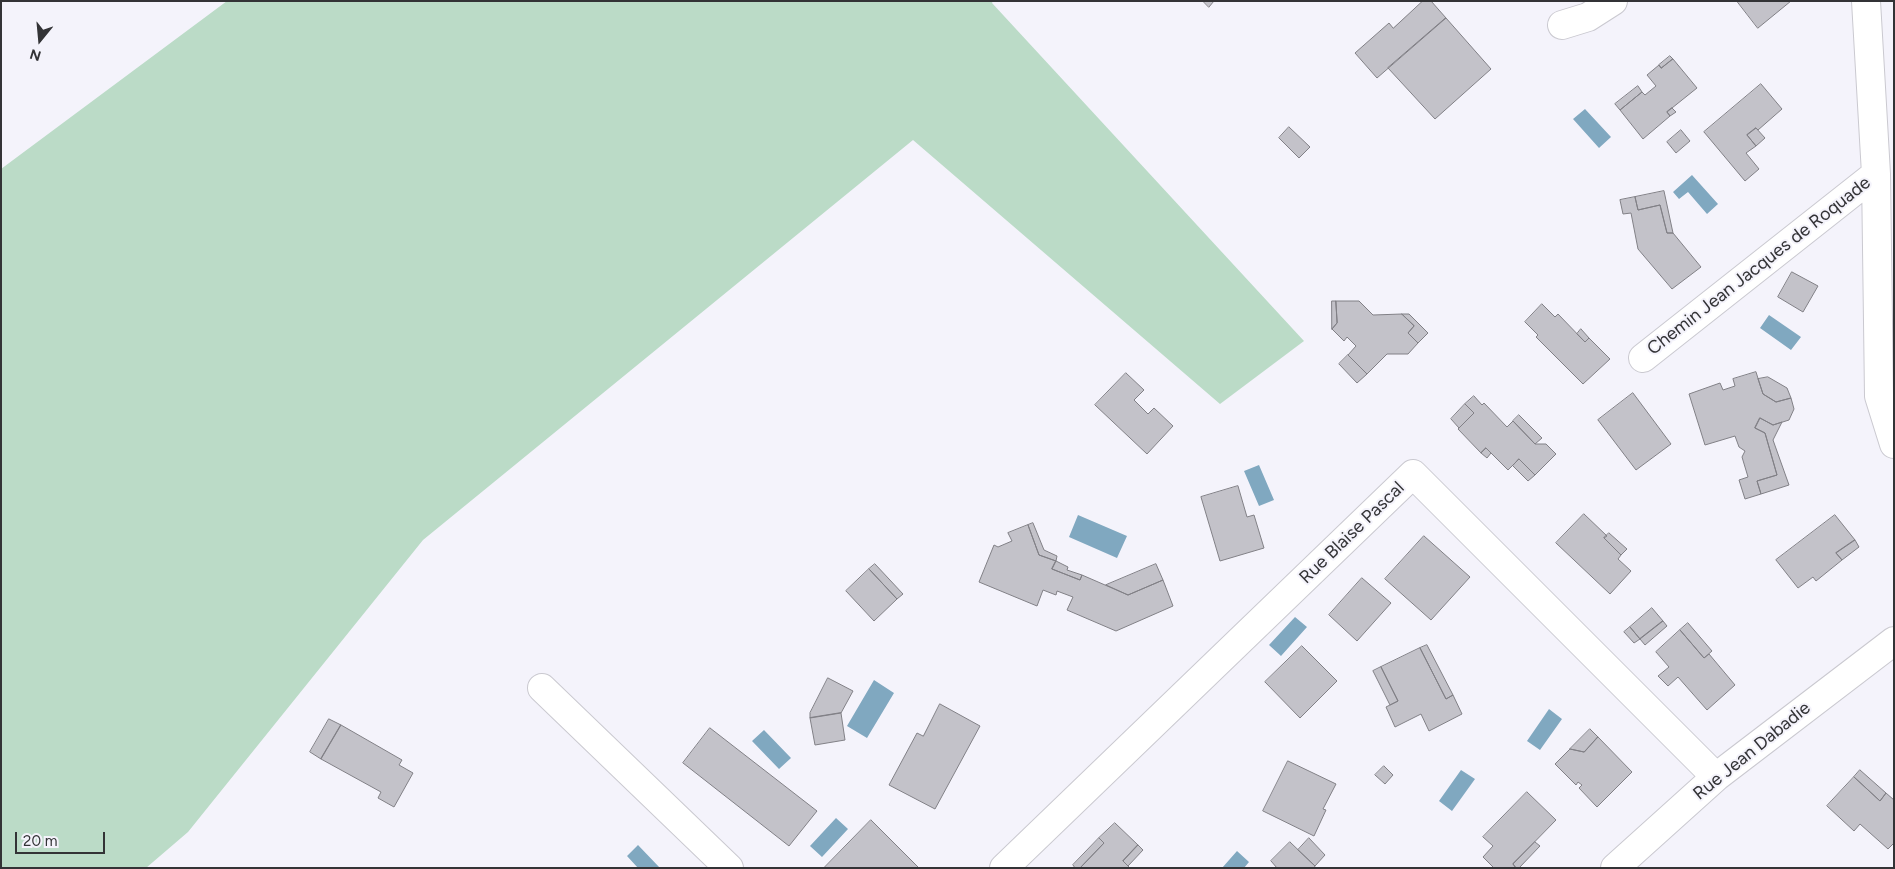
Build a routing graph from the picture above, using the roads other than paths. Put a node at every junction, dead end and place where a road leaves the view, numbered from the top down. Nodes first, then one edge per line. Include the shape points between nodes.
1 (1613, 1) edge
2 (1866, 1) edge
3 (1562, 25) dead end
4 (1876, 174) junction
5 (1643, 358) dead end
6 (1894, 444) edge
7 (1894, 641) edge
8 (542, 688) dead end
9 (1716, 777) junction
10 (729, 868) edge
11 (1004, 868) edge
12 (1615, 868) edge

1 - 3 street via 1588,17
2 - 4 street, Chemin Jean Jacques de Roquade
4 - 5 street, Chemin Jean Jacques de Roquade
4 - 6 street, Chemin Jean Jacques de Roquade via 1879,396
7 - 9 street, Rue Jean Dabadie
8 - 10 street
9 - 11 street, Rue Blaise Pascal via 1413,474
9 - 12 street, Rue Jean Dabadie

